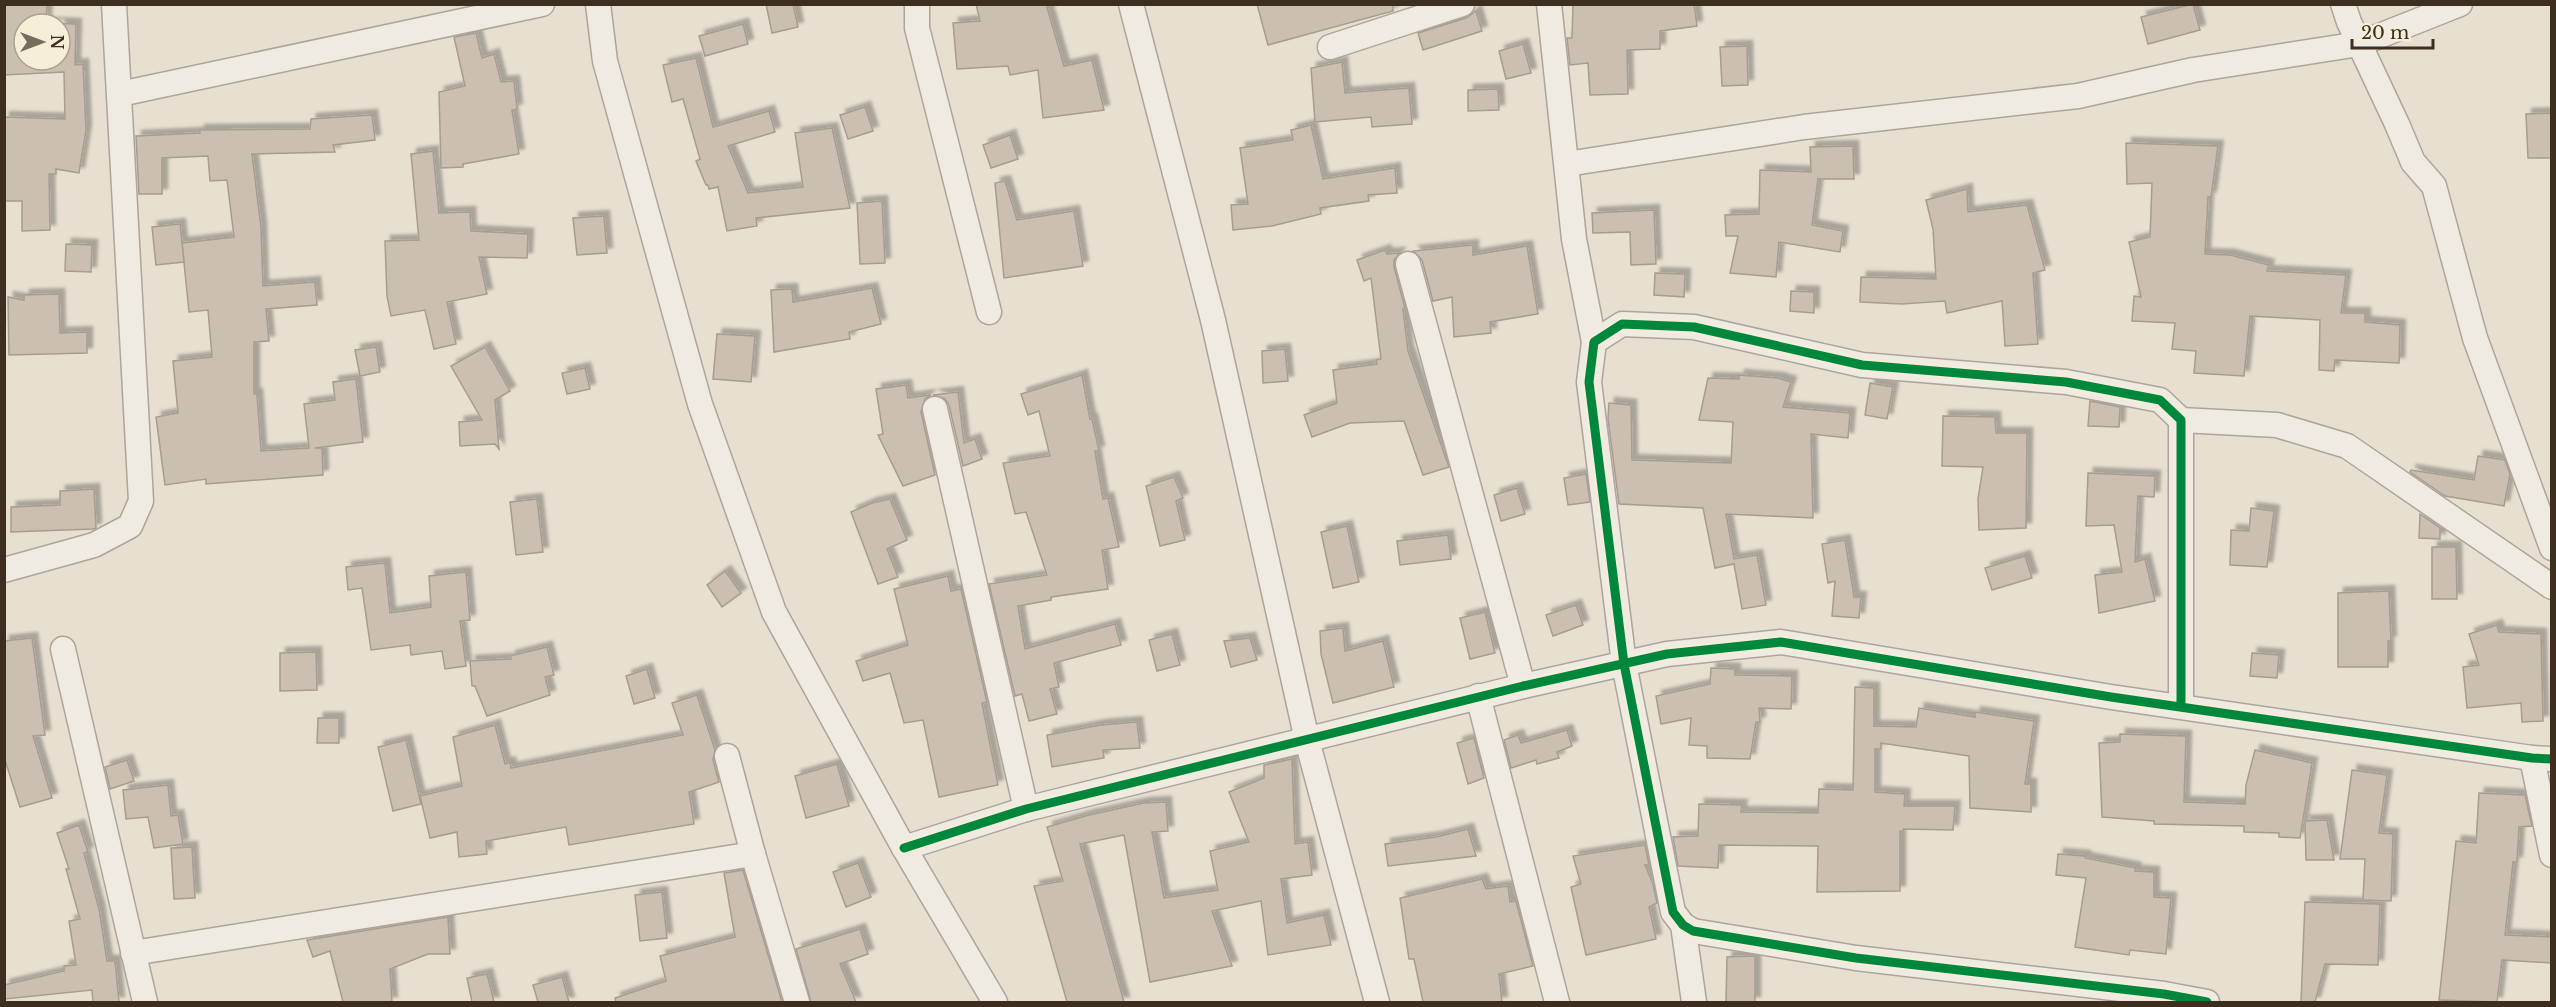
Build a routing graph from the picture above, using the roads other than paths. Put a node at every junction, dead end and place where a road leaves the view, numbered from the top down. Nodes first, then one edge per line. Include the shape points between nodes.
1 (114, 4) edge
2 (542, 4) edge
3 (598, 4) edge
4 (917, 4) edge
5 (1131, 4) edge
6 (1549, 4) edge
7 (2343, 4) edge
8 (2460, 4) edge
9 (1454, 6) edge
10 (2359, 44) junction
11 (1330, 47) dead end
12 (120, 94) junction
13 (1567, 164) junction
14 (1408, 264) dead end
15 (989, 312) dead end
16 (1594, 342) junction
17 (935, 409) dead end
18 (2181, 420) junction
19 (2552, 548) edge
20 (4, 570) edge
21 (2552, 587) edge
22 (63, 649) dead end
23 (1624, 664) junction
24 (1522, 686) junction
25 (1478, 696) junction
26 (2181, 706) junction
27 (1307, 740) junction
28 (727, 756) dead end
29 (2542, 758) edge
30 (1026, 808) junction
31 (904, 848) junction
32 (753, 854) junction
33 (2552, 855) edge
34 (1683, 925) junction
35 (134, 953) junction
36 (990, 998) edge
37 (145, 1002) edge
38 (797, 1002) edge
39 (1377, 1002) edge
40 (1557, 1002) edge
41 (1694, 1002) edge
42 (2207, 1002) edge

1 - 12 street
2 - 12 street
3 - 31 street via 605,61 700,404 774,612
4 - 15 street via 917,28
5 - 27 street via 1213,320
6 - 13 street
7 - 10 street
8 - 10 street
9 - 11 street
10 - 13 street via 2193,70 2078,96 1804,127
10 - 19 street via 2413,162 2434,186 2475,338
12 - 20 street via 141,501 130,526 94,545
13 - 16 street via 1574,239
14 - 24 street
16 - 18 street via 1622,324 1694,327 1862,365 2066,382 2160,400
16 - 23 street via 1589,382
17 - 30 street
18 - 21 street via 2277,425 2348,446
18 - 26 street
22 - 35 street
23 - 24 street
23 - 26 street via 1667,654 1781,642
23 - 34 street via 1673,912
24 - 25 street
25 - 27 street
25 - 40 street
26 - 29 street
27 - 30 street
27 - 39 street
28 - 32 street
29 - 33 street
30 - 31 street
31 - 36 street
32 - 35 street
32 - 38 street
34 - 41 street
34 - 42 street via 1694,931 1856,958
35 - 37 street

